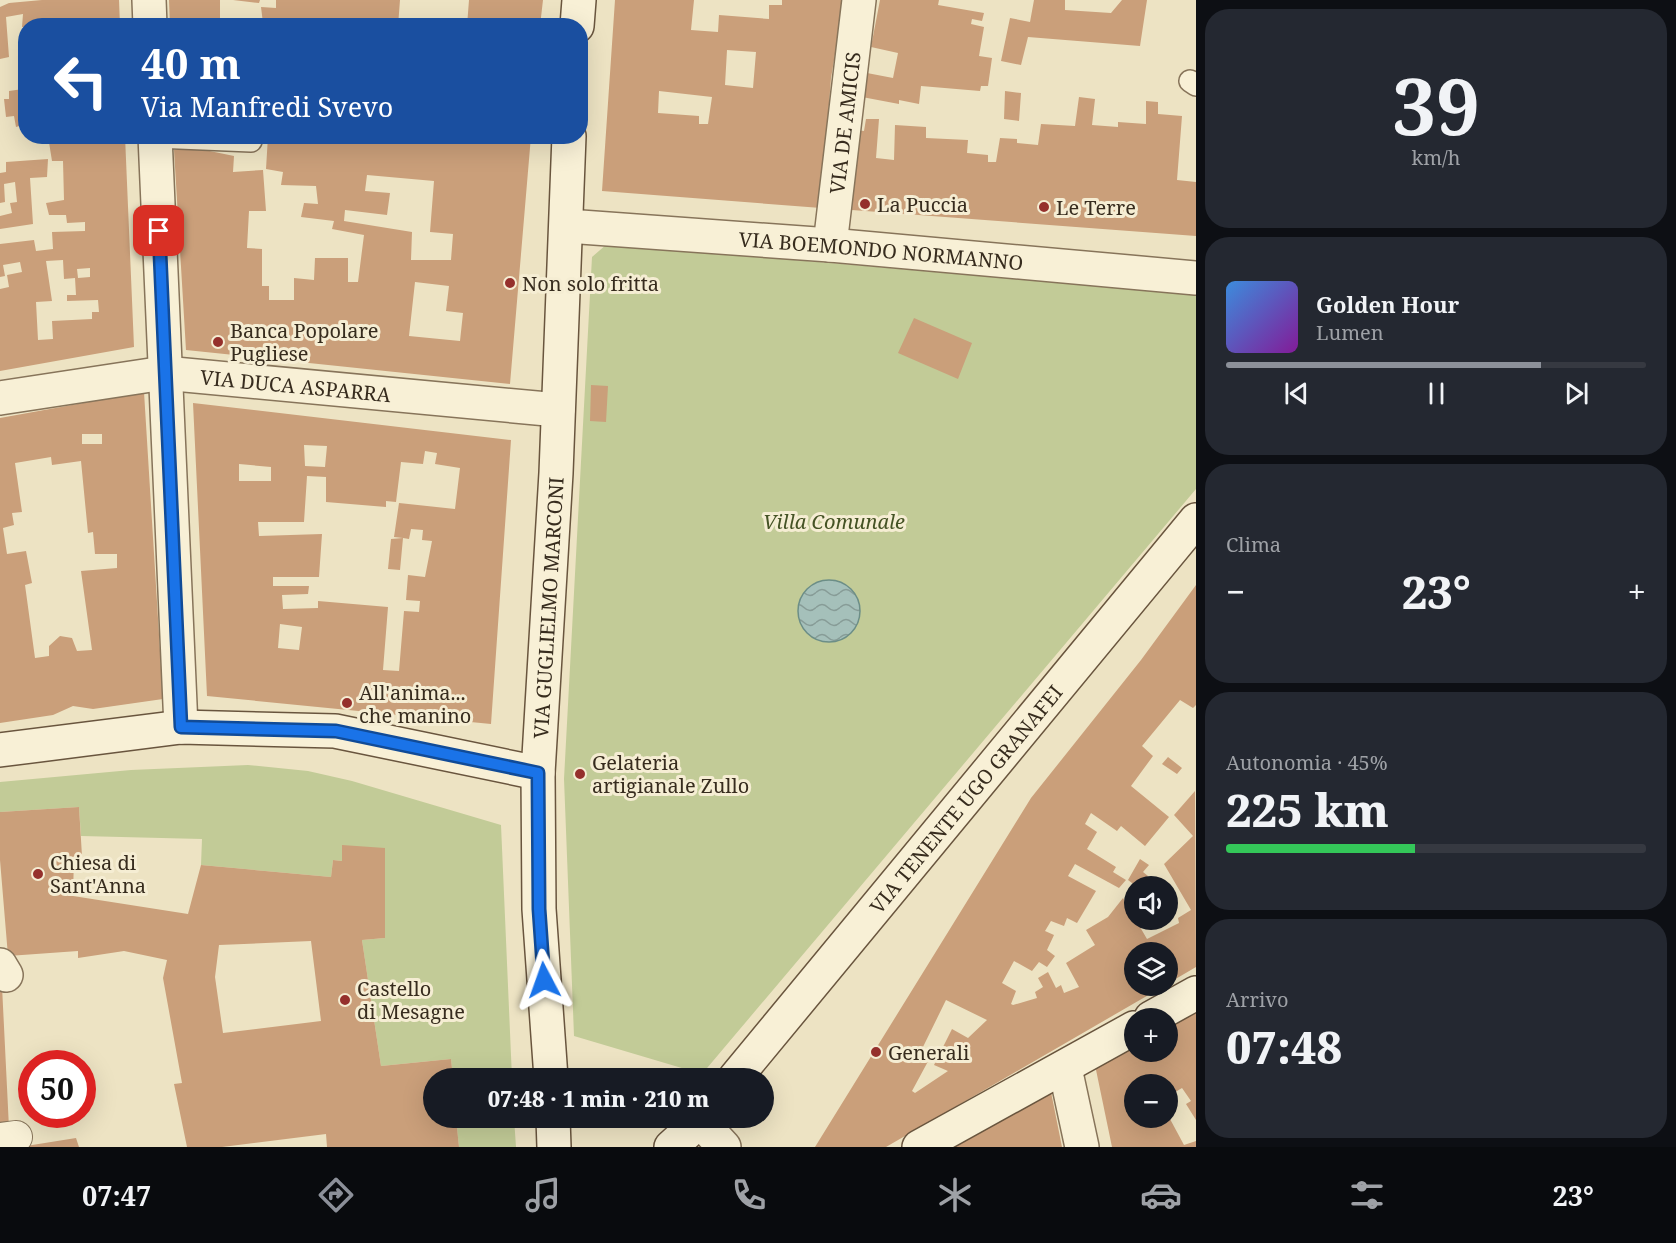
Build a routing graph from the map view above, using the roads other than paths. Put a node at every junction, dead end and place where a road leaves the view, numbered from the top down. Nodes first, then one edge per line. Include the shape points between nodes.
1 (149, 0) edge
2 (579, 0) edge
3 (859, 0) edge
4 (150, 18) edge
5 (578, 18) edge
6 (155, 144) edge
7 (569, 144) edge
8 (567, 226) junction
9 (830, 245) junction
10 (1196, 278) edge
11 (164, 373) junction
12 (0, 398) edge
13 (558, 410) junction
14 (1196, 520) edge
15 (181, 727) junction
16 (0, 750) edge
17 (538, 773) junction
18 (1196, 993) edge
19 (1169, 1008) edge
20 (1124, 1035) edge
21 (554, 1068) edge
22 (743, 1068) edge
23 (1065, 1068) junction
24 (553, 1128) edge
25 (689, 1128) edge
26 (706, 1128) edge
27 (554, 1147) edge
28 (671, 1147) edge
29 (724, 1147) edge
30 (919, 1147) edge
31 (1082, 1147) edge

1 - 4 main road
2 - 5 main road
3 - 9 main road, VIA DE AMICIS
6 - 11 main road
7 - 8 main road, VIA GUGLIELMO MARCONI
8 - 9 main road, VIA BOEMONDO NORMANNO
8 - 13 main road, VIA GUGLIELMO MARCONI
9 - 10 main road, VIA BOEMONDO NORMANNO
11 - 12 main road, VIA DUCA ASPARRA
11 - 13 main road, VIA DUCA ASPARRA
11 - 15 main road
13 - 17 main road, VIA GUGLIELMO MARCONI
14 - 22 main road, VIA TENENTE UGO GRANAFEI
15 - 16 main road
15 - 17 main road via 336,731
17 - 21 main road, VIA GUGLIELMO MARCONI via 539,909
18 - 19 main road
20 - 23 main road
23 - 30 main road
23 - 31 main road
24 - 27 main road
25 - 28 main road
26 - 29 main road

